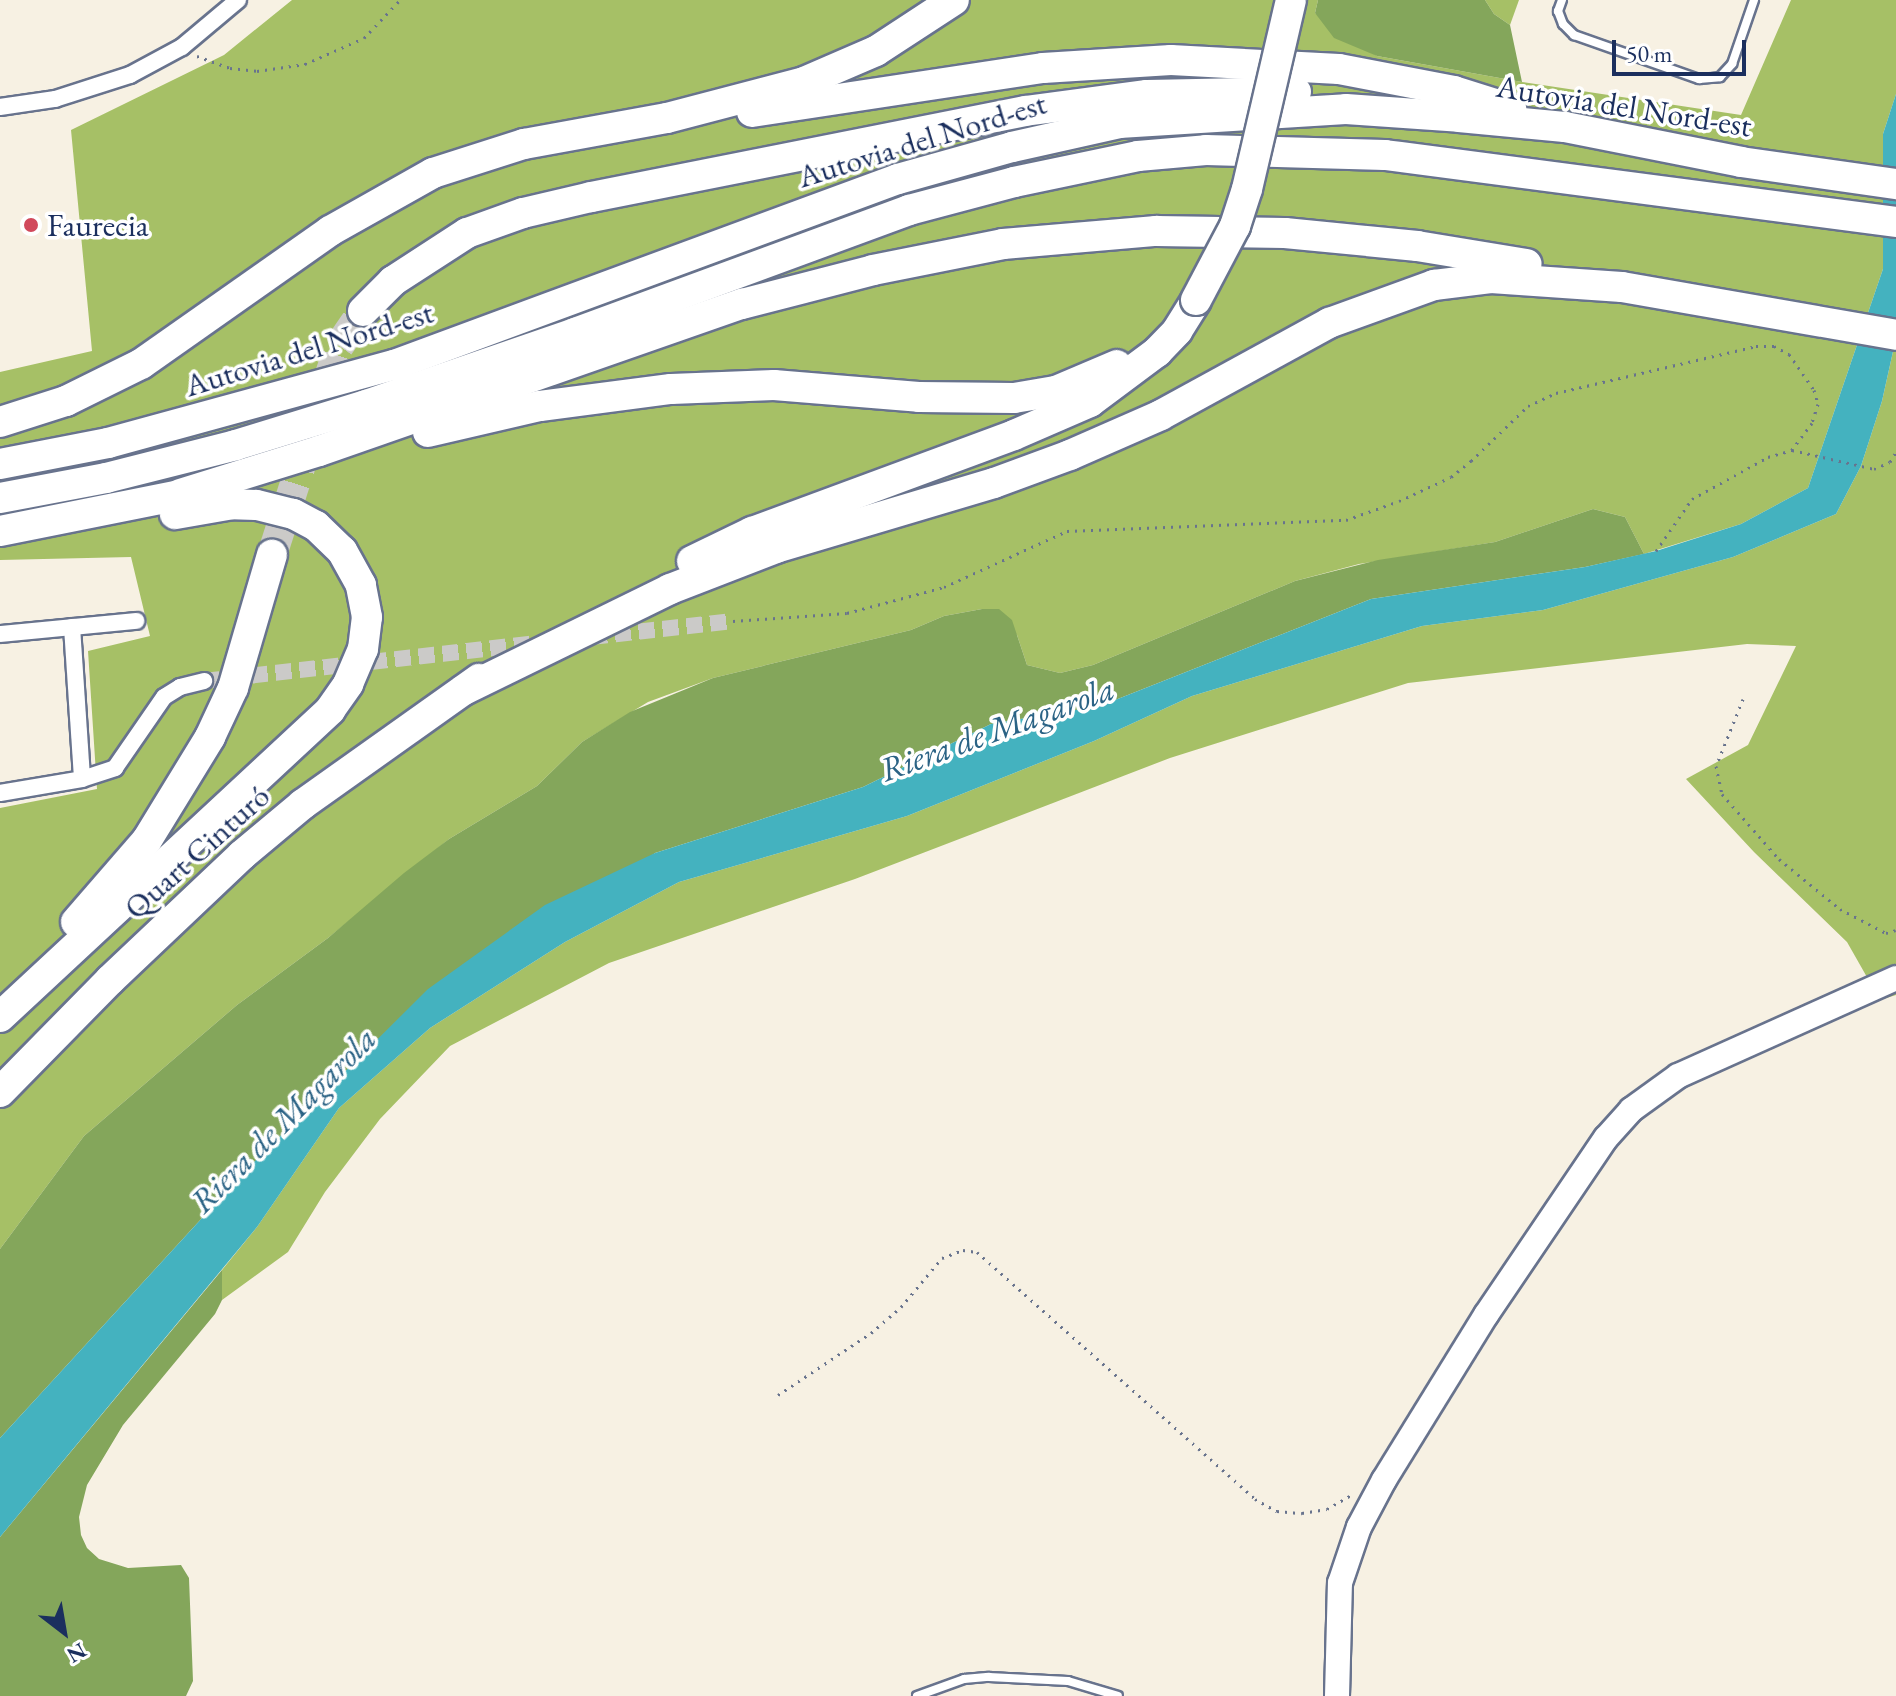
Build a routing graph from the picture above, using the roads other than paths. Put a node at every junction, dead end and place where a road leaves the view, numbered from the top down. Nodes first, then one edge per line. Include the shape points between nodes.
1 (238, 0) edge
2 (954, 0) edge
3 (1291, 0) edge
4 (1562, 0) edge
5 (1754, 0) edge
6 (0, 107) edge
7 (1459, 117) junction
8 (667, 118) junction
9 (1565, 127) junction
10 (1896, 184) edge
11 (1896, 222) edge
12 (1622, 287) junction
13 (1196, 300) junction
14 (363, 311) tunnel mouth
15 (1896, 335) edge
16 (0, 422) edge
17 (0, 464) edge
18 (180, 494) junction
19 (0, 498) edge
20 (10, 530) edge
21 (272, 555) tunnel mouth
22 (136, 621) dead end
23 (72, 627) junction
24 (0, 634) edge
25 (204, 681) tunnel mouth
26 (464, 690) junction
27 (82, 779) junction
28 (0, 793) edge
29 (1896, 978) edge
30 (0, 999) edge
31 (0, 1017) edge
32 (0, 1092) edge
33 (917, 1696) edge
34 (1118, 1696) edge
35 (1337, 1696) edge

1 - 6 street via 182,47 130,75 55,99
2 - 8 highway via 897,40 839,69
3 - 13 highway, bridge via 1247,189 1235,226
4 - 5 lane via 1558,11 1574,35 1699,79 1720,77 1732,64
7 - 9 highway, Autovia del Nord-est
7 - 14 highway via 1360,95 1252,91 1147,95 1025,111 523,213 438,249 393,281
7 - 17 highway, Autovia del Nord-est via 1292,111 1119,123 1065,134 898,179 394,365 108,443
8 - 9 highway via 718,117 1043,68 1217,60 1383,76 1454,91
8 - 16 highway via 524,144 433,173 330,231 141,364 66,401
9 - 10 highway, Autovia del Nord-est via 1741,162
11 - 19 highway, Autovia del Nord-est via 1370,153 1206,150 1138,156 909,210 561,338 236,445
12 - 15 highway
12 - 18 highway via 1594,275 1417,246 1285,233 1156,231 1003,244 742,304
12 - 26 highway via 1491,278 1434,285 1391,298 1329,323 1161,415 1070,455 776,548 670,589
13 - 18 highway via 1122,362 1045,393 982,400 774,385 616,394 540,406 226,488
13 - 26 highway via 1157,352 1090,402 752,532 620,596 509,657
18 - 20 highway
20 - 31 highway via 61,534 233,504 275,508 316,526 342,551 361,585 367,625 354,670 330,710
21 - 30 highway via 233,688 181,789 90,908
22 - 23 street
23 - 24 street
23 - 27 street
25 - 27 street via 164,697 115,768
26 - 32 highway, Quart Cinturó via 303,804 242,855
27 - 28 street
29 - 35 main road via 1659,1087 1606,1138 1539,1233 1384,1480 1348,1552 1340,1583
33 - 34 lane via 964,1679 989,1677 1068,1681

